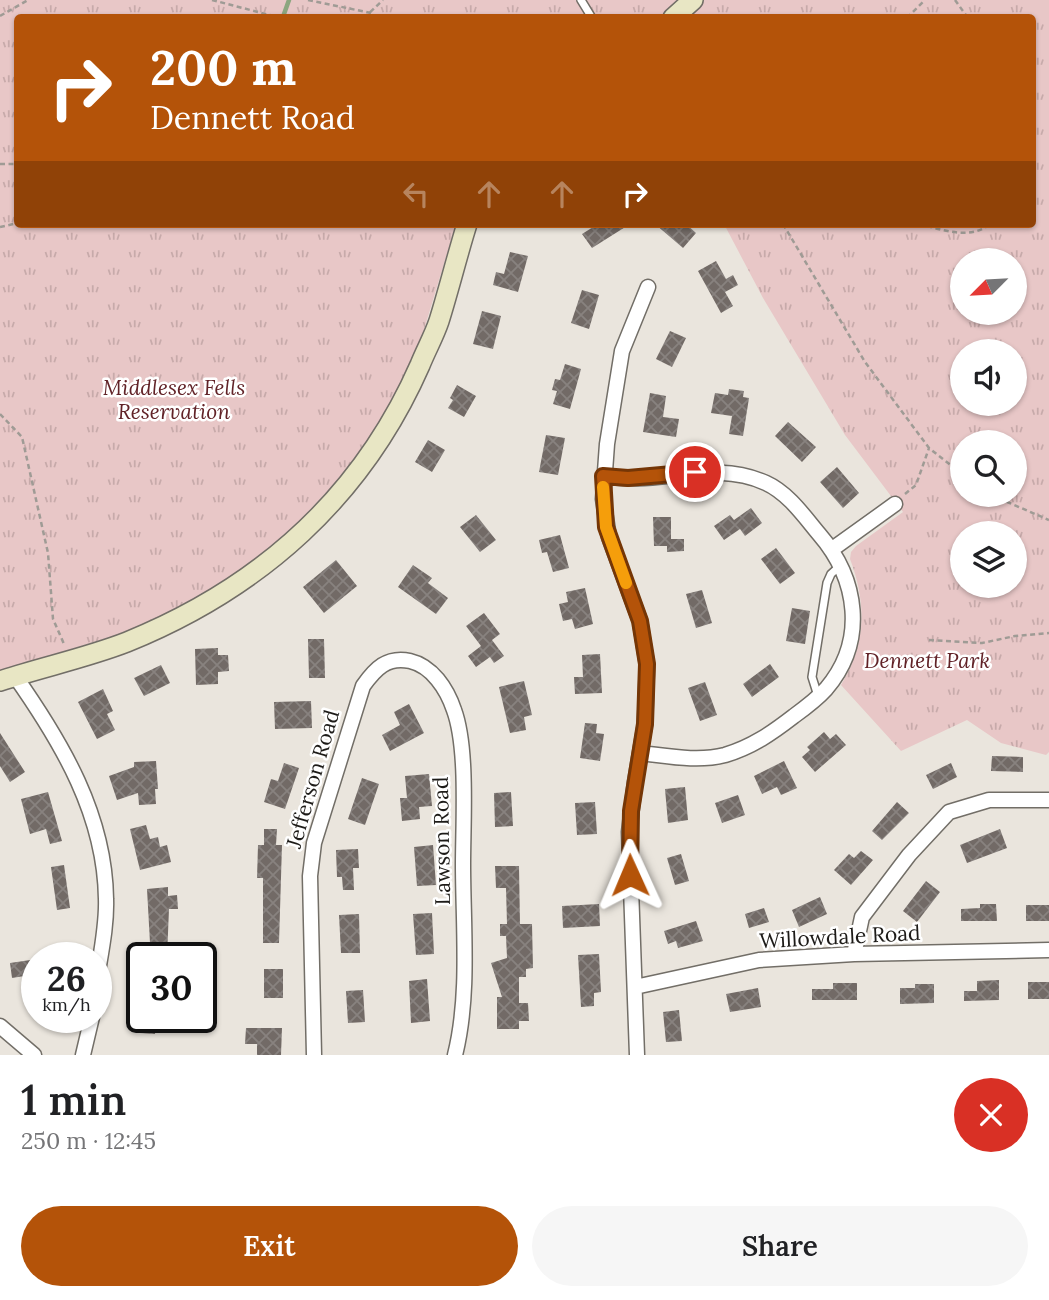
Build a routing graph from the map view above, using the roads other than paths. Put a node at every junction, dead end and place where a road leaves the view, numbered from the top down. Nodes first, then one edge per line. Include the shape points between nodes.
1 (693, 0) edge
2 (677, 14) edge
3 (466, 228) edge
4 (648, 287) dead end
5 (603, 476) junction
6 (895, 503) road end
7 (831, 550) junction
8 (841, 565) junction
9 (396, 658) joint
10 (8, 678) edge
11 (818, 697) junction
12 (641, 753) junction
13 (1049, 800) edge
14 (102, 942) edge
15 (1049, 950) edge
16 (854, 954) junction
17 (635, 987) junction
18 (0, 1026) edge
19 (88, 1033) edge
20 (34, 1055) edge
21 (83, 1055) edge
22 (314, 1055) edge
23 (455, 1055) edge
24 (637, 1055) edge

1 - 2 main road
3 - 10 main road via 438,323 411,385 386,432 324,512 270,561 185,616 125,643
4 - 5 street via 622,351
5 - 7 street via 713,472 753,478 782,493
5 - 12 street via 606,527 640,621 647,664
6 - 7 street
7 - 8 street
8 - 11 lane via 831,574 825,596 812,677
8 - 11 street via 851,597 851,634 839,670
9 - 22 street, Jefferson Road via 375,669 363,686 314,843 310,876
9 - 23 street, Lawson Road via 419,663 433,674 451,702 460,733 463,975 462,1027
10 - 14 street via 45,718 72,764 91,812 107,901
11 - 12 street via 765,738 723,755 699,758
12 - 17 street via 629,842
13 - 16 street via 989,800 950,812 909,855 862,917
15 - 16 street, Willowdale Road
16 - 17 street, Willowdale Road via 759,960
17 - 24 street
18 - 20 street
19 - 21 street

